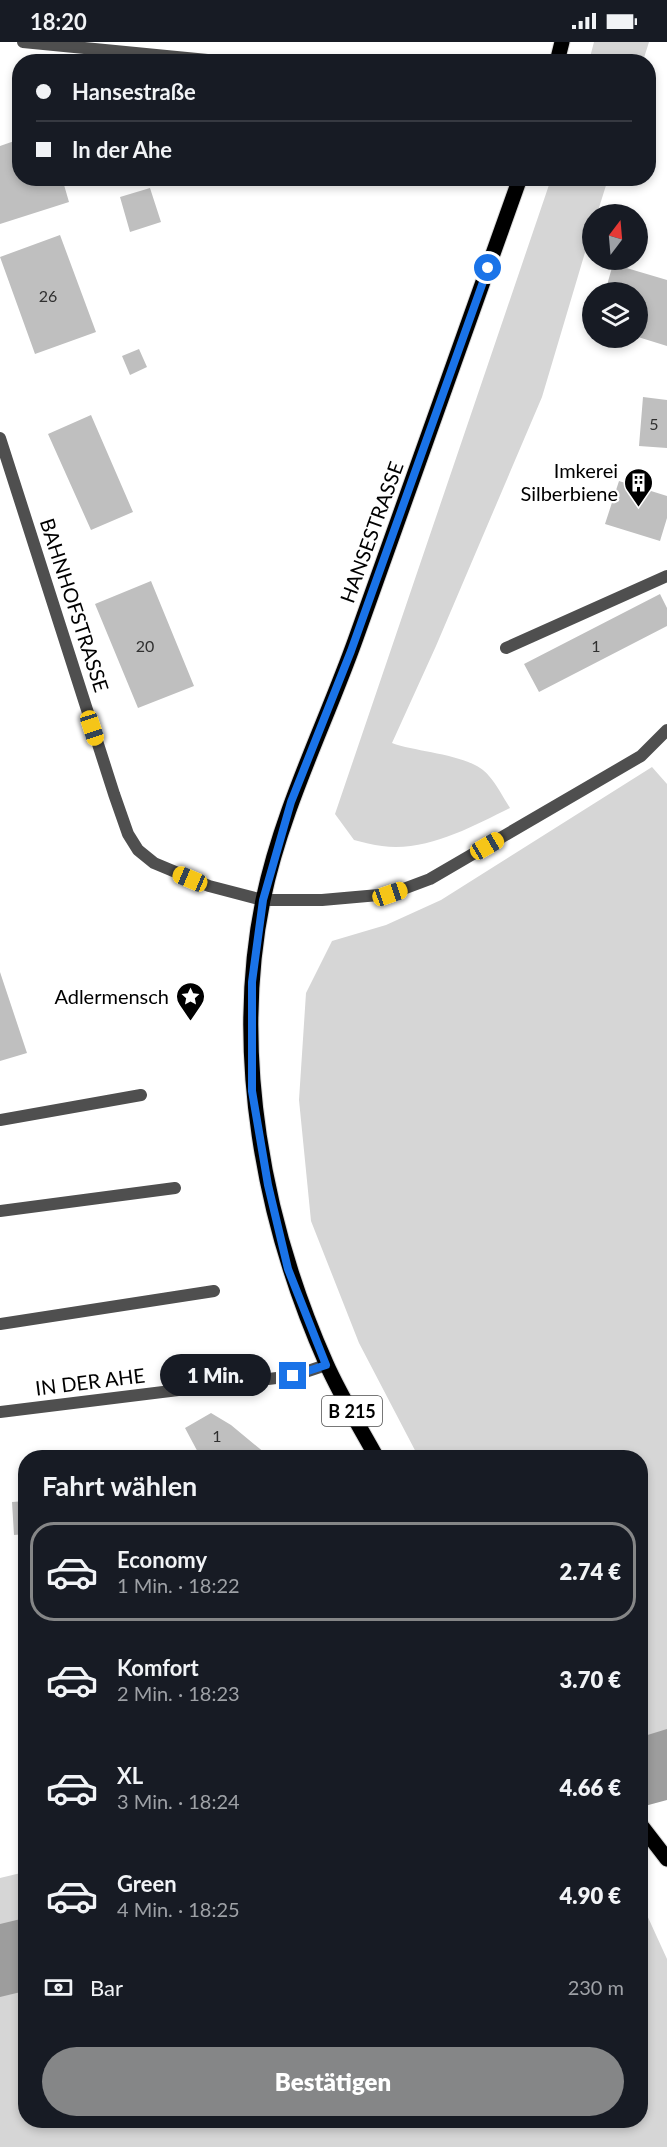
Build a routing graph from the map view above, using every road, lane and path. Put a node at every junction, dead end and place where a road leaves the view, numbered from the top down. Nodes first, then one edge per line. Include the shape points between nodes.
1 (23, 42) edge
2 (146, 54) edge
3 (517, 186) edge
4 (0, 438) edge
5 (667, 576) edge
6 (506, 648) dead end
7 (667, 730) edge
8 (263, 900) junction
9 (141, 1095) dead end
10 (0, 1120) edge
11 (175, 1188) dead end
12 (0, 1211) edge
13 (213, 1291) dead end
14 (0, 1324) edge
15 (326, 1365) junction
16 (0, 1412) edge
17 (373, 1450) edge
18 (648, 1834) edge
19 (667, 1858) edge

1 - 2 street
3 - 8 main road, HANSESTRASSE / B 215 via 351,651 291,802
4 - 8 street, BAHNHOFSTRASSE via 128,834 138,850 154,863 209,886
5 - 6 street
7 - 8 street, BAHNHOFSTRASSE via 641,756 430,879 390,894
8 - 15 main road, B 215 via 252,982 252,1091 288,1269
9 - 10 street
11 - 12 street
13 - 14 street
15 - 16 street, IN DER AHE via 293,1376
15 - 17 main road, B 215
18 - 19 main road

